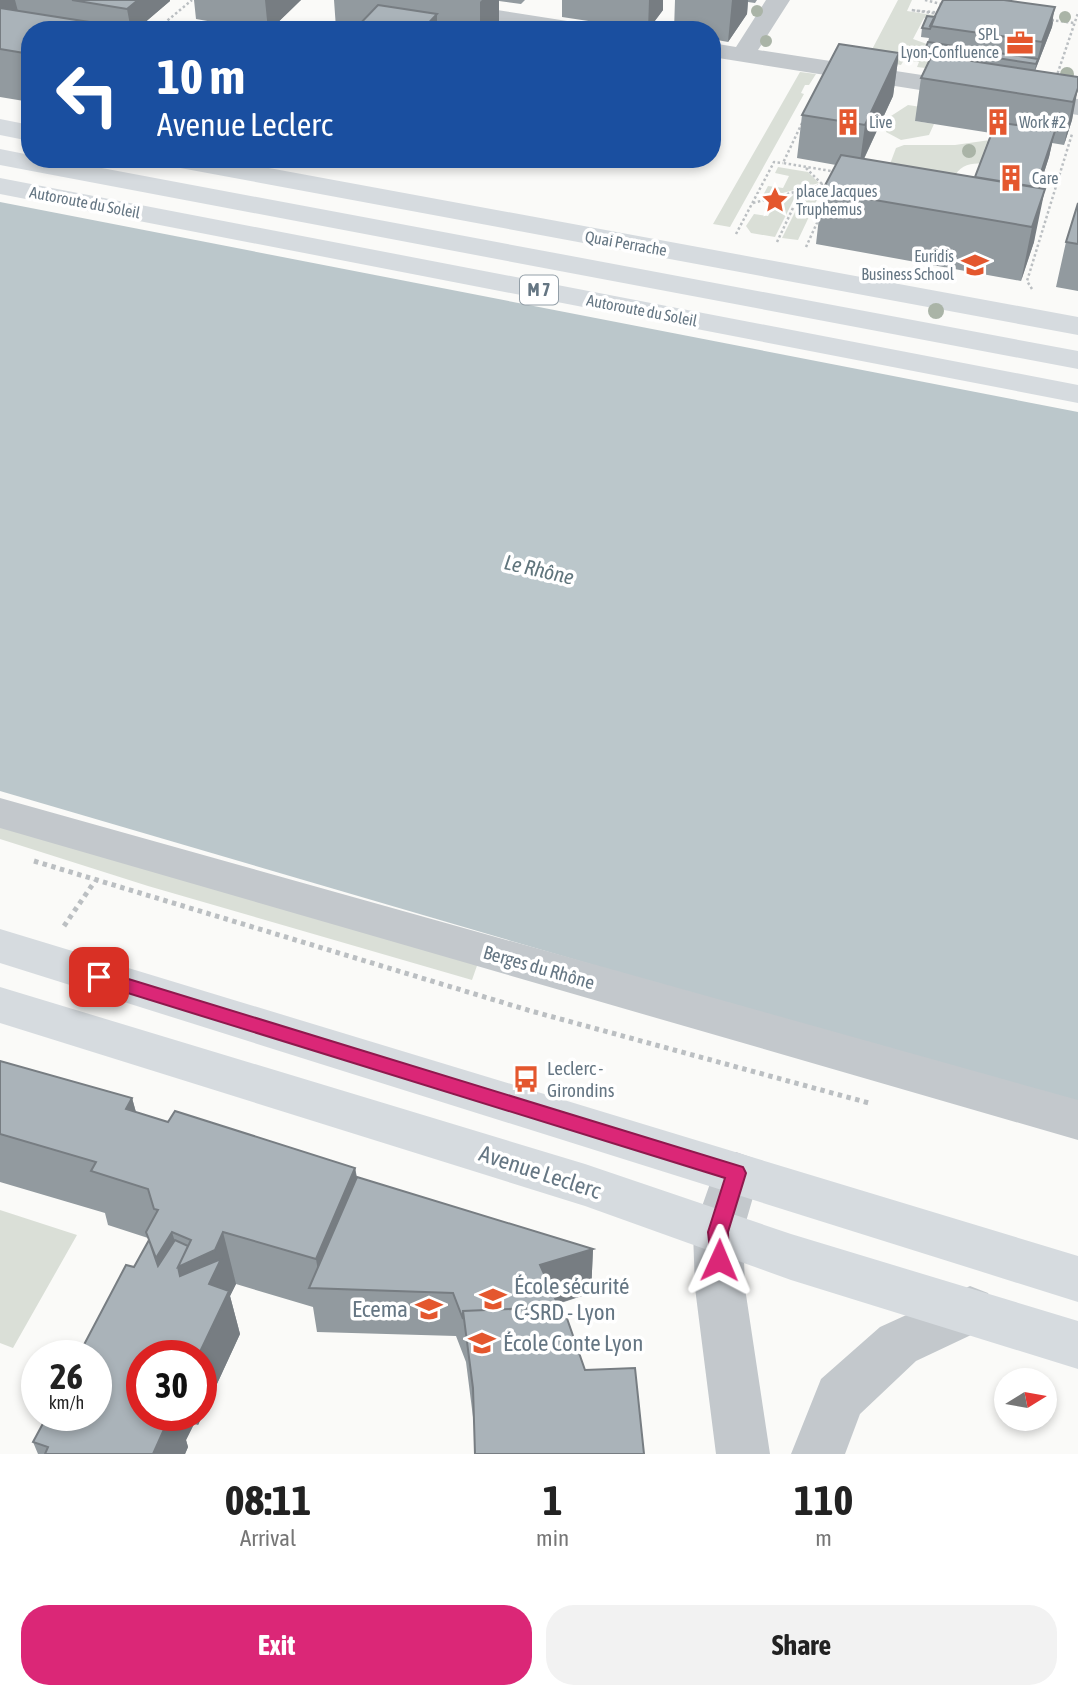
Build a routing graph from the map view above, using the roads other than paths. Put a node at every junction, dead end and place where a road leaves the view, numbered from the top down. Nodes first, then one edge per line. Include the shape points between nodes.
1 (444, 0) edge
2 (546, 0) edge
3 (778, 0) edge
4 (521, 21) edge
5 (528, 21) edge
6 (721, 52) edge
7 (743, 55) junction
8 (1075, 119) edge
9 (0, 127) edge
10 (21, 131) edge
11 (0, 157) edge
12 (21, 161) edge
13 (58, 168) edge
14 (224, 168) edge
15 (0, 186) edge
16 (1078, 326) edge
17 (1078, 360) edge
18 (1078, 394) edge
19 (0, 813) edge
20 (0, 946) edge
21 (0, 1005) edge
22 (1078, 1120) edge
23 (736, 1173) junction
24 (718, 1232) junction
25 (1078, 1279) edge
26 (970, 1310) junction
27 (1078, 1345) edge
28 (743, 1454) edge
29 (818, 1454) edge

1 - 4 street via 458,11
2 - 5 street
3 - 7 street
6 - 7 street
7 - 8 street via 1047,103
9 - 10 main road
11 - 12 main road, Autoroute du Soleil / M 7
13 - 17 main road, Autoroute du Soleil / M 7
14 - 16 main road, Quai Perrache
15 - 18 main road, Autoroute du Soleil / M 7
19 - 22 street, Berges du Rhône
20 - 23 main road
21 - 24 main road, Avenue Leclerc via 585,1185
23 - 24 street
23 - 25 main road
24 - 26 main road, Avenue Leclerc
24 - 28 street via 720,1288
26 - 27 main road, Avenue Leclerc
26 - 29 street via 898,1344 840,1397

